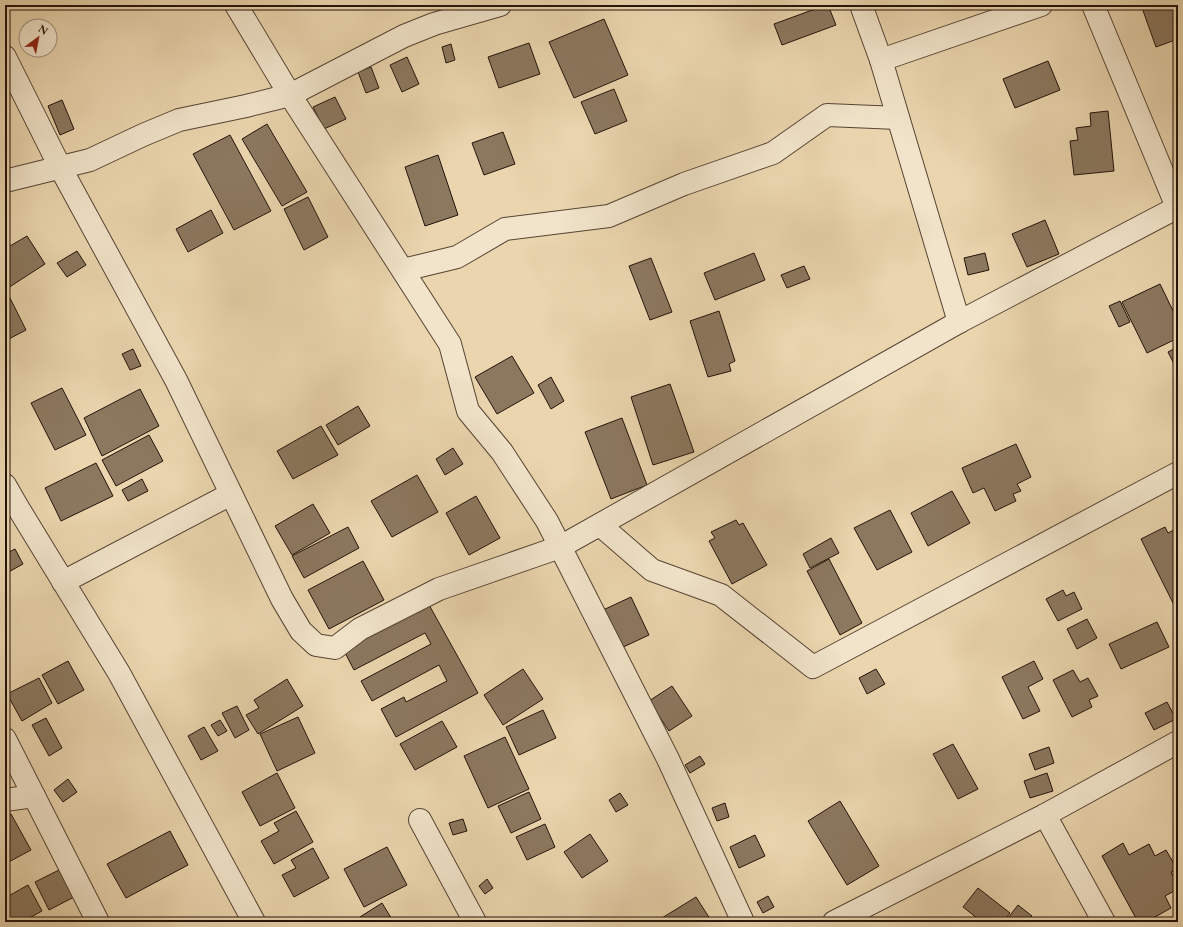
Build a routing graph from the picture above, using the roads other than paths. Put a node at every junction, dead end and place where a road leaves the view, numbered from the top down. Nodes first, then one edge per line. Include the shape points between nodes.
1 (236, 5) edge
2 (500, 5) edge
3 (861, 5) edge
4 (1041, 5) edge
5 (1093, 5) edge
6 (5, 57) edge
7 (881, 60) junction
8 (290, 95) junction
9 (898, 118) junction
10 (60, 167) junction
11 (5, 181) edge
12 (1177, 207) edge
13 (403, 270) junction
14 (959, 322) junction
15 (1178, 473) edge
16 (5, 484) edge
17 (231, 494) junction
18 (600, 525) junction
19 (560, 547) junction
20 (63, 582) junction
21 (5, 739) edge
22 (1178, 742) edge
23 (34, 796) junction
24 (5, 800) edge
25 (1045, 815) junction
26 (420, 820) dead end
27 (98, 922) edge
28 (254, 922) edge
29 (475, 922) edge
30 (743, 922) edge
31 (834, 922) edge
32 (1104, 922) edge

1 - 8 street
2 - 8 street via 434,24 404,36
3 - 7 street
4 - 7 street
5 - 12 street
6 - 10 street
7 - 9 street
8 - 10 street via 179,120 90,160
8 - 13 street
9 - 13 street via 827,115 772,153 684,184 609,216 505,229 457,257
9 - 14 street
10 - 11 street
10 - 17 street via 176,380
12 - 14 street
13 - 19 street via 450,344 468,411 502,452 547,521
14 - 18 street
15 - 18 street via 812,667 721,595 652,570
16 - 20 street
17 - 19 street via 282,599 301,631 316,645 335,648 360,629 439,589
17 - 20 street
18 - 19 street
19 - 30 street via 668,759
20 - 28 street via 119,673
21 - 23 street
22 - 25 street
23 - 24 street
23 - 27 street
25 - 31 street
25 - 32 street
26 - 29 street

